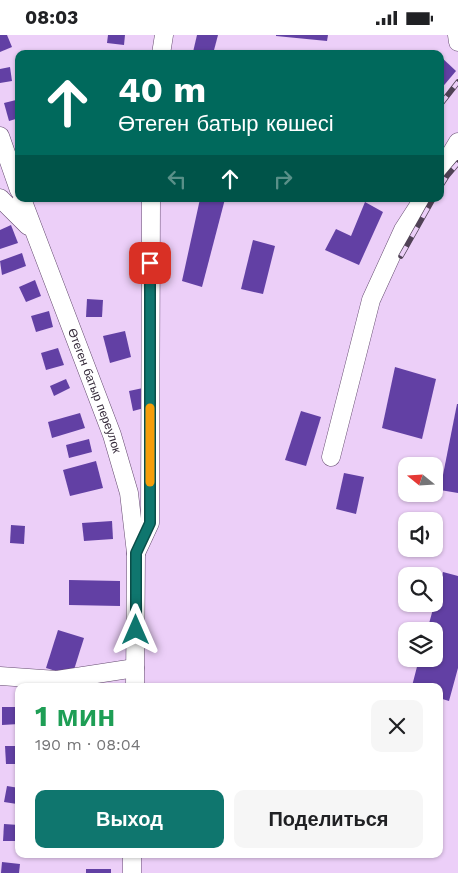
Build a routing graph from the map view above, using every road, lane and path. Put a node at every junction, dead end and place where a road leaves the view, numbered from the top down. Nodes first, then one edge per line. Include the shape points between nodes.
1 (164, 35) edge
2 (457, 35) edge
3 (458, 42) edge
4 (162, 50) edge
5 (0, 136) edge
6 (458, 142) edge
7 (444, 165) edge
8 (15, 179) edge
9 (151, 202) edge
10 (421, 202) edge
11 (9, 205) edge
12 (331, 457) dead end
13 (136, 553) junction
14 (136, 668) junction
15 (0, 676) edge
16 (135, 683) edge
17 (132, 858) edge
18 (132, 873) edge

1 - 4 street
2 - 3 street
5 - 8 street
6 - 7 street
9 - 13 street via 150,523
10 - 12 street via 403,230 371,301
11 - 13 street, Өтеген батыр переулок via 35,234 112,435 129,493
13 - 14 street, Өтеген батыр переулок
14 - 15 street via 57,680
14 - 16 street, Өтеген батыр переулок
17 - 18 street

